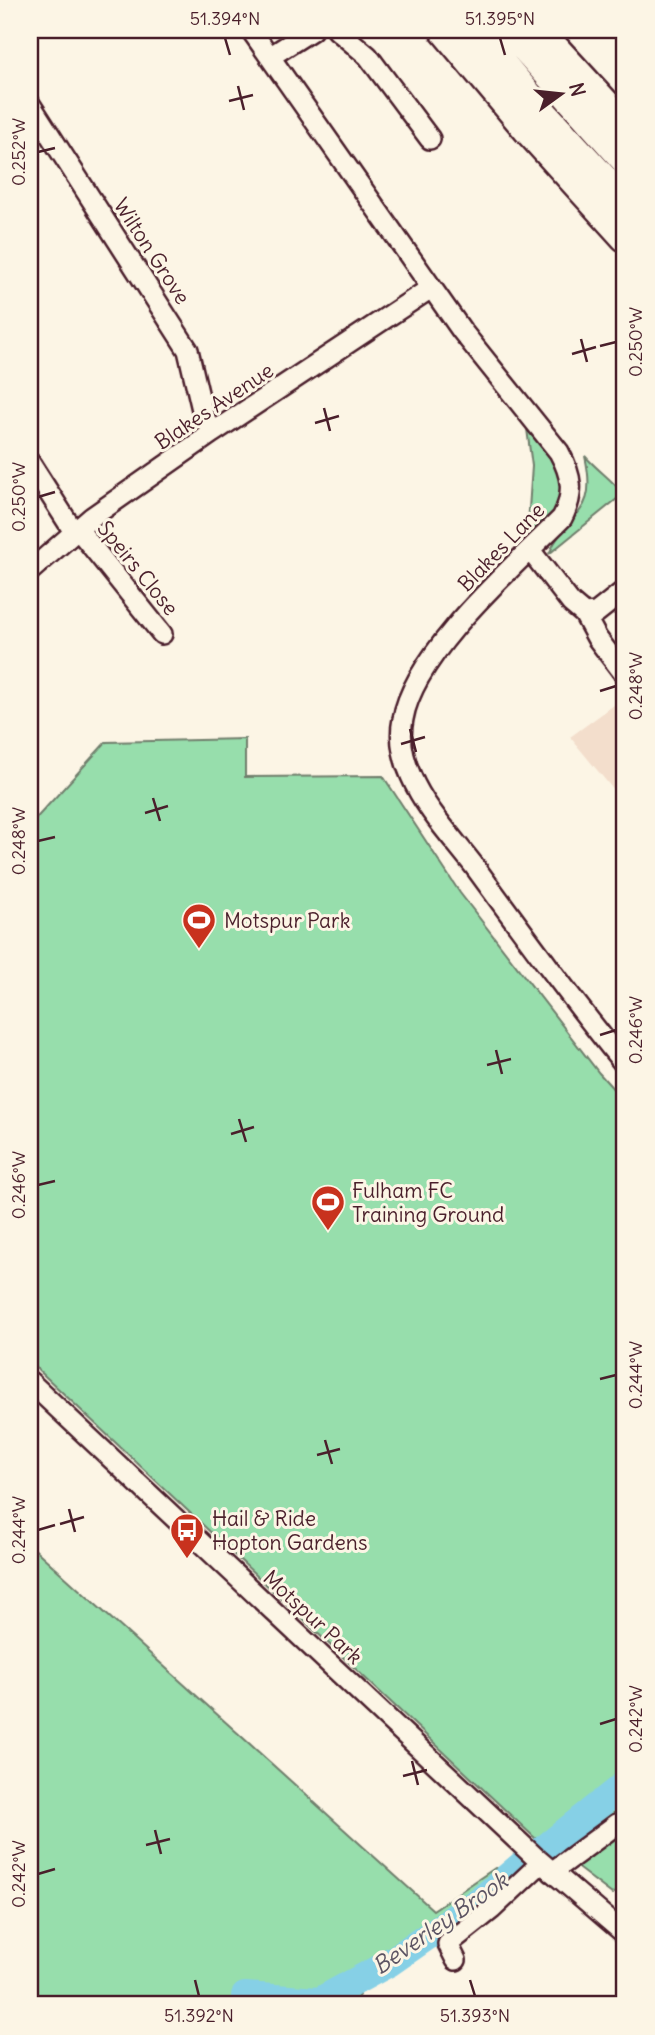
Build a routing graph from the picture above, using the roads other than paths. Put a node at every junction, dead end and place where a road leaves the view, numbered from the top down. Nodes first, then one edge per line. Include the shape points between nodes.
1 (251, 30) edge
2 (312, 30) edge
3 (337, 30) edge
4 (444, 30) edge
5 (473, 30) edge
6 (509, 30) edge
7 (538, 30) edge
8 (545, 30) edge
9 (555, 30) edge
10 (271, 56) junction
11 (30, 104) edge
12 (625, 125) edge
13 (430, 139) dead end
14 (625, 160) edge
15 (625, 202) edge
16 (625, 236) edge
17 (431, 288) junction
18 (212, 433) junction
19 (30, 463) edge
20 (76, 531) junction
21 (530, 550) junction
22 (30, 571) edge
23 (625, 590) edge
24 (584, 614) junction
25 (162, 635) dead end
26 (625, 675) edge
27 (625, 1065) edge
28 (30, 1382) edge
29 (625, 1822) edge
30 (543, 1864) junction
31 (622, 1923) edge
32 (456, 1960) dead end

1 - 10 street, Blakes Lane
2 - 10 street
3 - 13 street via 368,56
4 - 16 highway
5 - 15 highway
6 - 14 highway
7 - 12 highway
8 - 9 street
10 - 17 street, Blakes Lane
11 - 18 street, Wilton Grove via 188,350
17 - 18 street, Blakes Avenue
17 - 21 street, Blakes Lane via 568,469 569,505
18 - 20 street, Blakes Avenue
19 - 20 street, Speirs Close
20 - 22 street, Blakes Avenue
20 - 25 street, Speirs Close
21 - 24 street
21 - 27 street, Blakes Lane via 436,652 403,718 401,740 405,761 424,797
23 - 24 street via 596,613
24 - 26 street
28 - 30 street, Motspur Park
29 - 30 street
30 - 31 street, Motspur Park
30 - 32 street via 448,1944

